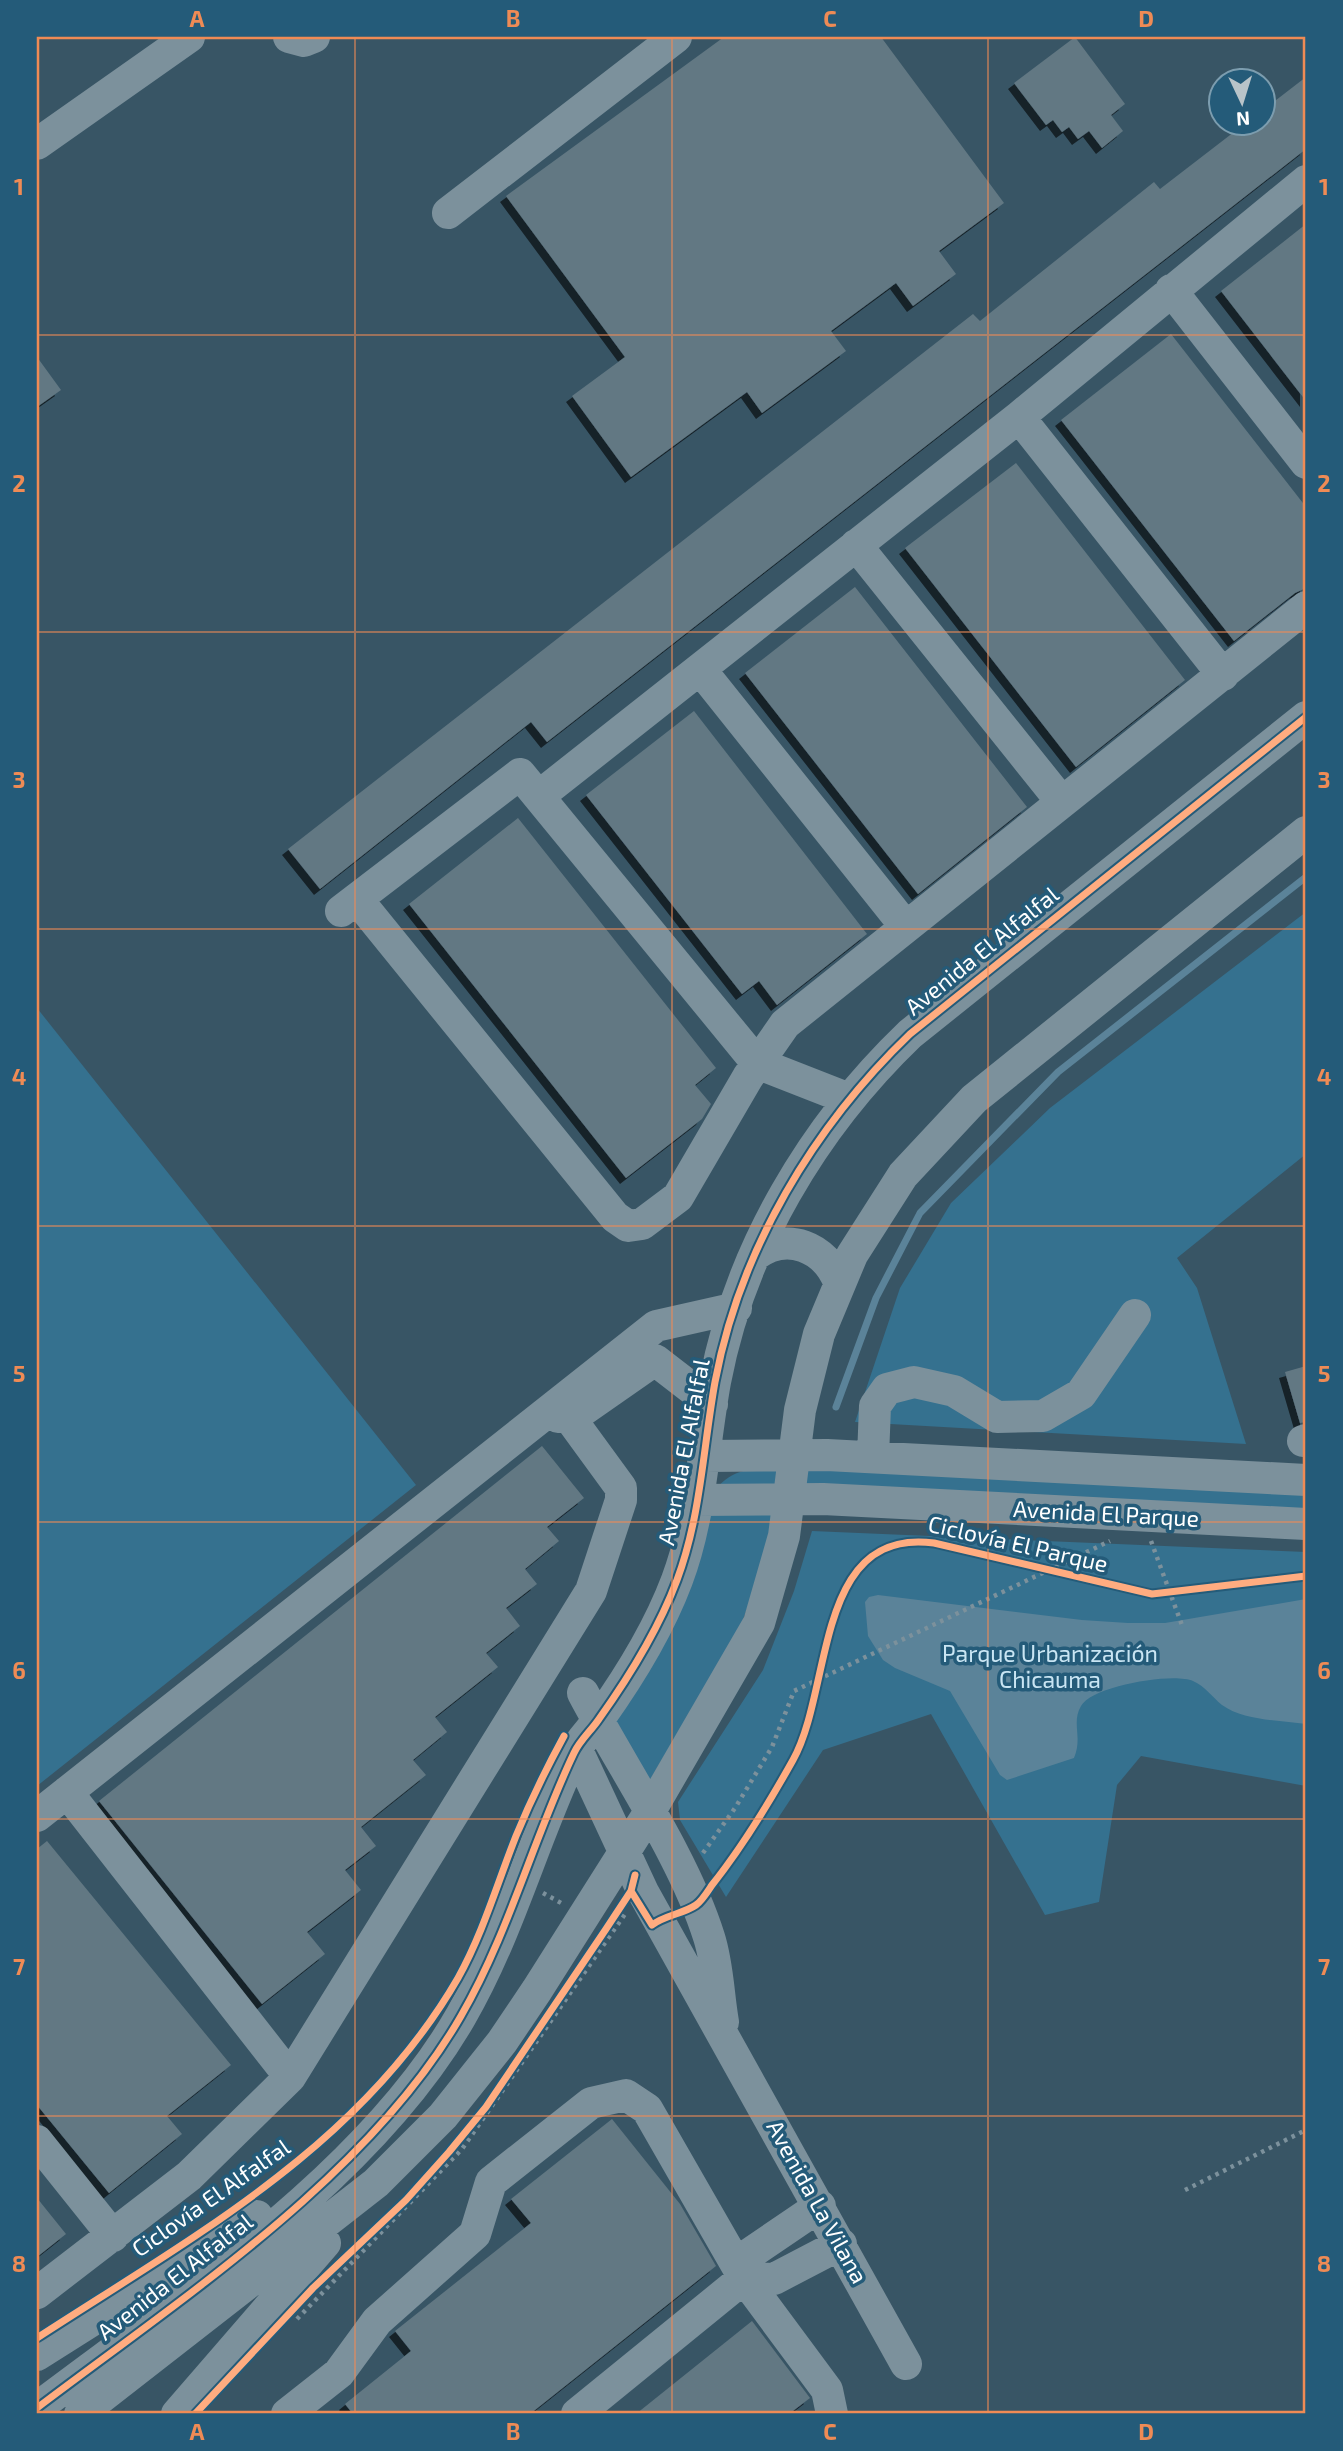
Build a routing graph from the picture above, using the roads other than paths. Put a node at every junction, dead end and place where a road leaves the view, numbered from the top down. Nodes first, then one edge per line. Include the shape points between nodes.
1 (189, 37) edge
2 (289, 37) edge
3 (314, 37) edge
4 (677, 37) edge
5 (37, 144) edge
6 (1306, 181) edge
7 (448, 213) dead end
8 (1171, 290) junction
9 (1019, 416) junction
10 (1306, 463) edge
11 (856, 545) junction
12 (1306, 607) edge
13 (699, 669) junction
14 (1223, 675) junction
15 (1306, 717) edge
16 (539, 796) junction
17 (1061, 801) junction
18 (1306, 832) edge
19 (906, 927) junction
20 (757, 1063) junction
21 (849, 1099) junction
22 (755, 1255) junction
23 (839, 1282) junction
24 (736, 1308) junction
25 (1135, 1315) dead end
26 (712, 1404) junction
27 (554, 1413) junction
28 (795, 1454) junction
29 (705, 1456) junction
30 (873, 1457) junction
31 (1219, 1476) junction
32 (1306, 1480) edge
33 (791, 1499) junction
34 (696, 1500) junction
35 (1217, 1519) junction
36 (1306, 1524) edge
37 (583, 1693) dead end
38 (598, 1721) junction
39 (576, 1748) junction
40 (68, 1791) junction
41 (649, 1813) junction
42 (37, 1816) edge
43 (630, 1863) junction
44 (726, 2040) junction
45 (290, 2077) junction
46 (37, 2141) edge
47 (344, 2161) junction
48 (376, 2183) junction
49 (820, 2206) junction
50 (113, 2236) junction
51 (841, 2244) junction
52 (744, 2278) junction
53 (37, 2293) edge
54 (37, 2355) edge
55 (906, 2364) dead end
56 (37, 2408) edge
57 (80, 2414) edge
58 (177, 2414) edge
59 (287, 2414) edge
60 (578, 2414) edge
61 (832, 2414) edge

1 - 5 street
2 - 3 street via 304,41
4 - 7 street
6 - 8 street
8 - 9 street
8 - 10 street
9 - 11 street
9 - 14 street
11 - 13 street
11 - 17 street
12 - 14 street
13 - 16 street
13 - 19 street
14 - 17 street
15 - 21 street, Avenida El Alfalfal via 910,1034
16 - 20 street
16 - 20 street via 520,774 349,905 615,1217 628,1226 642,1224 678,1197
17 - 19 street
18 - 23 street via 974,1099 903,1175 865,1231
19 - 20 street via 797,1012
20 - 21 street
21 - 22 street, Avenida El Alfalfal via 795,1178
22 - 23 street via 781,1243 802,1245 821,1255
22 - 24 street, Avenida El Alfalfal
23 - 28 street via 808,1372
24 - 26 street, Avenida El Alfalfal
24 - 27 street via 656,1326
25 - 30 street via 1081,1394 1043,1416 998,1417 954,1391 914,1382 887,1389 875,1406
26 - 27 street via 654,1360 579,1413
26 - 29 street, Avenida El Alfalfal
27 - 40 street
27 - 45 street via 621,1493 591,1591
28 - 29 street, Avenida El Parque
28 - 30 street, Avenida El Parque
28 - 33 street
29 - 34 street, Avenida El Alfalfal
30 - 31 street, Avenida El Parque
31 - 32 street, Avenida El Parque
31 - 35 street via 1207,1497
33 - 34 street, Avenida El Parque
33 - 35 street, Avenida El Parque
33 - 41 street via 759,1623
34 - 38 street, Avenida El Alfalfal via 676,1584 641,1653
35 - 36 street, Avenida El Parque
37 - 38 street, Avenida La Vilana
38 - 39 street, Avenida El Alfalfal
38 - 41 street, Avenida La Vilana
39 - 43 street, Avenida La Vilana
39 - 47 street, Avenida El Alfalfal via 492,1957 453,2029 401,2103
40 - 42 street
40 - 45 street
41 - 43 street
41 - 44 street, Avenida La Vilana via 684,1879 714,1954
43 - 44 street, Avenida La Vilana
43 - 48 street via 601,1927 443,2116
44 - 49 street, Avenida La Vilana
45 - 50 street via 189,2176
46 - 50 street
47 - 54 street
47 - 56 street, Avenida El Alfalfal via 222,2267
48 - 57 street
48 - 58 street
49 - 51 street, Avenida La Vilana
49 - 52 street via 748,2255
50 - 53 street
51 - 52 street via 774,2279
51 - 55 street, Avenida La Vilana
52 - 59 street via 647,2109 626,2095 591,2104 491,2182 475,2234 377,2321 339,2373
52 - 60 street
52 - 61 street via 827,2390

